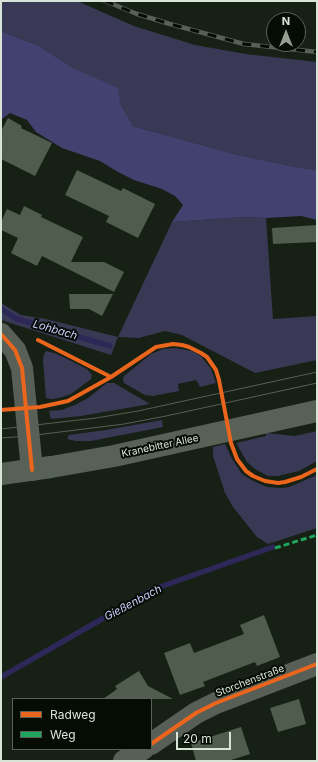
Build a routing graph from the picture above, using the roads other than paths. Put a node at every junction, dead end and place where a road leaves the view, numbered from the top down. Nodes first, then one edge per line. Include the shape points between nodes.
1 (1, 334) edge
2 (314, 414) edge
3 (32, 470) junction
4 (1, 474) edge
5 (317, 664) edge
6 (152, 743) edge
7 (141, 750) edge
8 (124, 761) edge

1 - 3 street via 15,350 22,368
2 - 3 main road, Kranebitter Allee via 114,456
3 - 4 main road, Kranebitter Allee
5 - 6 street, Storchenstraße via 216,703 196,713
7 - 8 street

